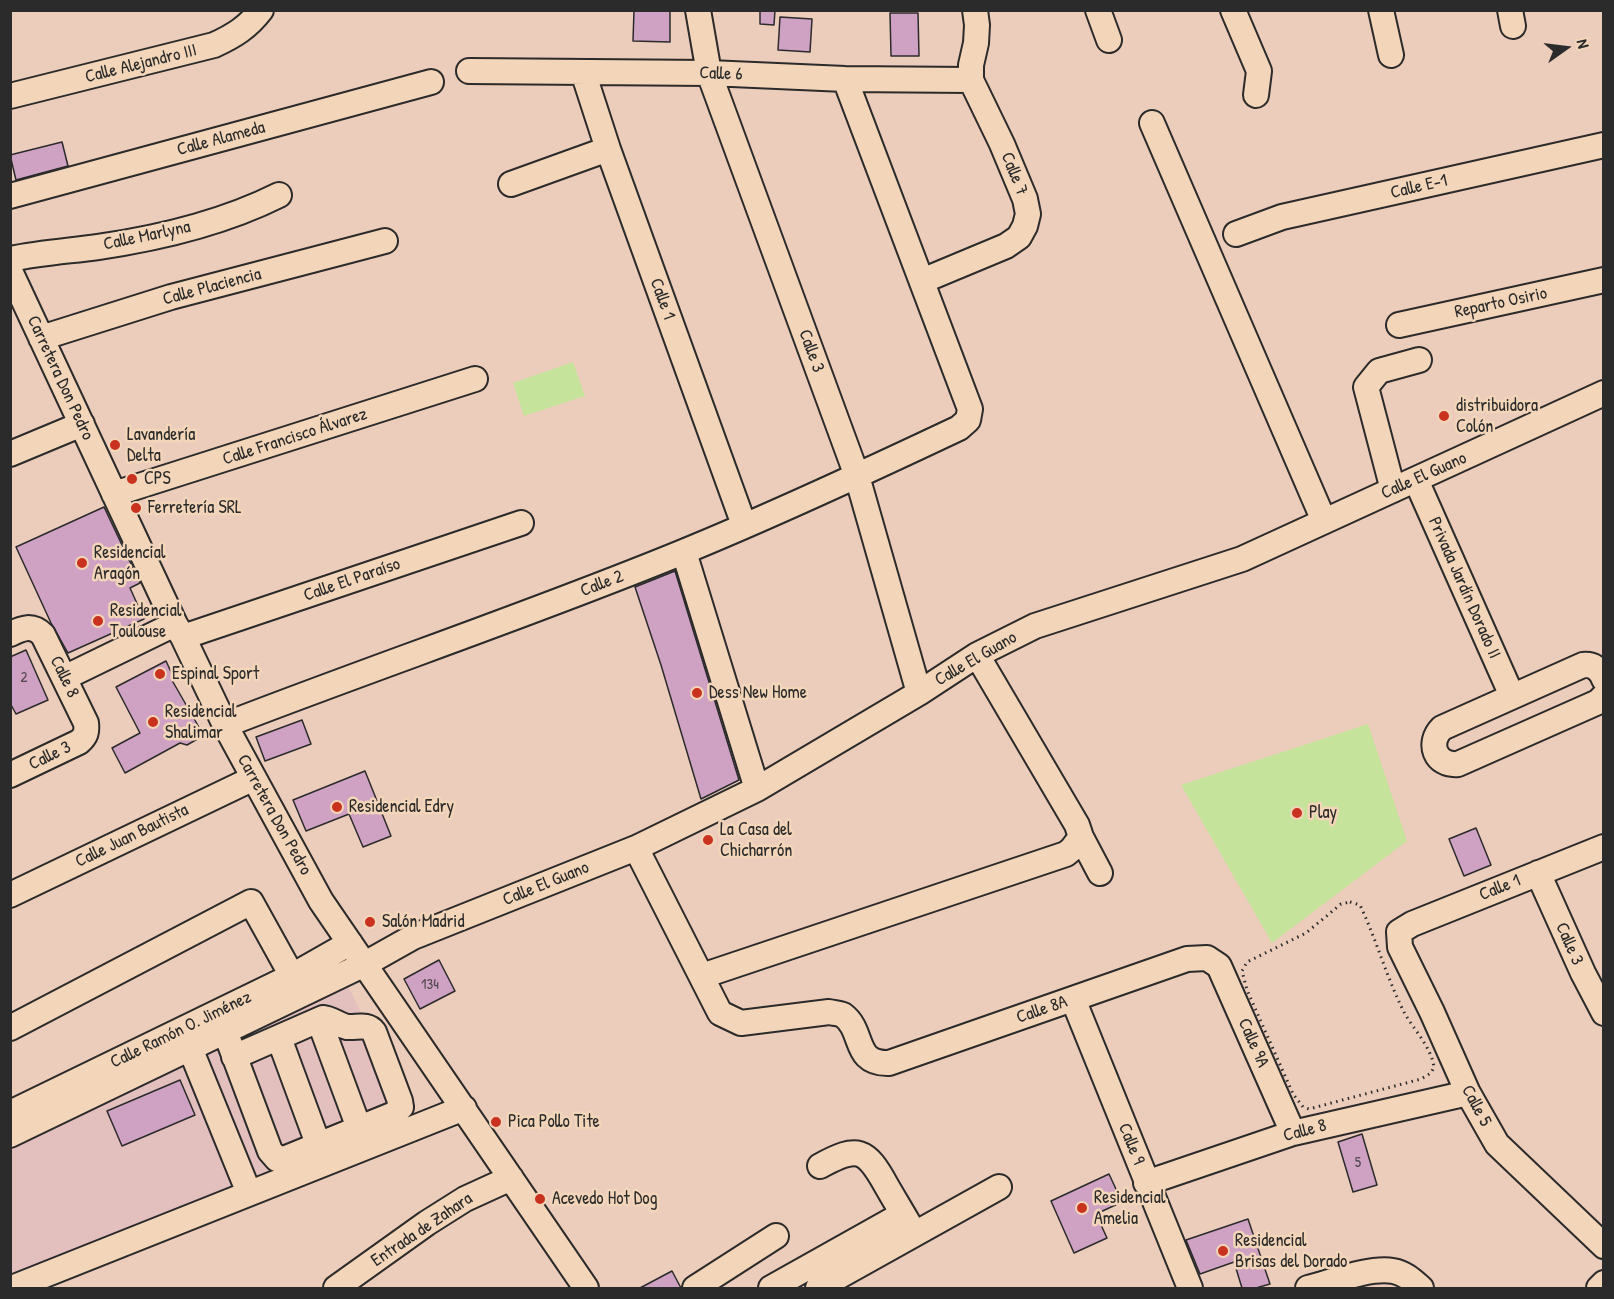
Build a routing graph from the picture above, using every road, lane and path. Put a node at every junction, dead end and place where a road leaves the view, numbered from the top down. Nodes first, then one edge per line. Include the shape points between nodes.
1 (261, 10) edge
2 (698, 10) edge
3 (975, 10) edge
4 (1098, 10) edge
5 (1233, 10) edge
6 (1381, 10) edge
7 (1109, 40) dead end
8 (1391, 55) dead end
9 (470, 71) dead end
10 (583, 72) junction
11 (709, 73) junction
12 (845, 78) junction
13 (972, 80) junction
14 (431, 81) dead end
15 (1257, 95) dead end
16 (10, 96) edge
17 (1152, 123) dead end
18 (1604, 145) edge
19 (608, 148) junction
20 (511, 184) dead end
21 (279, 195) dead end
22 (10, 196) edge
23 (1236, 234) dead end
24 (385, 241) dead end
25 (11, 271) edge
26 (1604, 280) edge
27 (922, 281) junction
28 (1399, 325) dead end
29 (41, 338) junction
30 (1419, 360) dead end
31 (475, 379) dead end
32 (1604, 393) edge
33 (82, 423) junction
34 (10, 454) edge
35 (857, 476) junction
36 (1416, 480) junction
37 (1393, 490) junction
38 (114, 494) junction
39 (1324, 521) junction
40 (521, 523) dead end
41 (744, 525) junction
42 (684, 552) junction
43 (179, 630) junction
44 (21, 631) edge
45 (977, 655) junction
46 (64, 678) junction
47 (1604, 679) edge
48 (919, 693) junction
49 (1512, 696) junction
50 (1604, 696) edge
51 (225, 725) junction
52 (86, 734) joint
53 (10, 775) edge
54 (254, 778) junction
55 (757, 789) junction
56 (1081, 837) junction
57 (1604, 847) edge
58 (636, 848) junction
59 (1100, 873) dead end
60 (1538, 873) junction
61 (10, 895) edge
62 (1399, 932) joint
63 (1377, 943) joint
64 (350, 944) junction
65 (1207, 958) joint
66 (365, 963) junction
67 (292, 976) junction
68 (702, 976) junction
69 (1073, 999) junction
70 (1604, 1013) edge
71 (319, 1020) junction
72 (10, 1028) edge
73 (225, 1031) junction
74 (279, 1038) junction
75 (190, 1048) junction
76 (234, 1057) junction
77 (1468, 1093) junction
78 (464, 1108) junction
79 (10, 1113) edge
80 (359, 1128) junction
81 (1293, 1133) junction
82 (10, 1135) edge
83 (322, 1153) junction
84 (820, 1166) dead end
85 (511, 1178) junction
86 (1146, 1183) junction
87 (999, 1187) dead end
88 (249, 1193) junction
89 (908, 1223) junction
90 (776, 1236) dead end
91 (1604, 1246) edge
92 (1604, 1283) edge
93 (12, 1288) edge
94 (336, 1288) edge
95 (586, 1288) edge
96 (695, 1288) edge
97 (771, 1288) edge
98 (818, 1288) edge
99 (1191, 1288) edge
100 (1308, 1288) edge
101 (1421, 1288) edge
102 (1599, 1288) edge

1 - 16 street, Calle Alejandro III via 242,30 214,45
2 - 11 street, Calle 3
3 - 13 street, Calle 7
4 - 7 street
5 - 15 street via 1258,71
6 - 8 street
9 - 10 street, Calle 6
10 - 11 street, Calle 6
10 - 19 street, Calle 1
11 - 12 street, Calle 6
11 - 35 street, Calle 3
12 - 13 street, Calle 6
12 - 27 street
13 - 27 street, Calle 7 via 1025,199 1028,214 1018,237 1006,246
14 - 22 street, Calle Alameda
17 - 39 street
18 - 23 street, Calle E-1 via 1282,217
19 - 20 street
19 - 41 street, Calle 1
21 - 25 street, Calle Marlyna via 211,223
24 - 29 street, Calle Placiencia via 171,297
25 - 29 street, Carretera Don Pedro
26 - 28 street, Reparto Osirio
27 - 35 street, Calle 2 via 970,409 968,420 959,428
29 - 33 street, Carretera Don Pedro
30 - 37 street via 1379,371 1366,387
31 - 38 street, Calle Francisco Álvarez
32 - 36 street, Calle El Guano
33 - 34 street
33 - 38 street, Carretera Don Pedro
35 - 41 street, Calle 2
35 - 48 street, Calle 3
36 - 37 street, Calle El Guano
36 - 49 street, Privada Jardín Dorado II
37 - 39 street, Calle El Guano
38 - 43 street, Carretera Don Pedro
39 - 45 street, Calle El Guano via 1242,559 1035,626
40 - 43 street, Calle El Paraíso
41 - 42 street, Calle 2
42 - 51 street, Calle 2
42 - 55 street
43 - 46 street, Calle El Paraíso
43 - 51 street, Carretera Don Pedro
44 - 46 street, Calle 8 via 38,629
45 - 48 street, Calle El Guano
45 - 56 street
46 - 52 street, Calle 8 via 86,723
47 - 49 street via 1596,668 1582,665
48 - 55 street, Calle El Guano
49 - 50 street via 1442,728 1434,742 1442,761 1458,764
51 - 54 street, Carretera Don Pedro
52 - 53 street, Calle 3 via 80,742
54 - 61 street, Calle Juan Bautista
54 - 64 street, Carretera Don Pedro via 321,901
55 - 58 street, Calle El Guano
56 - 59 street
56 - 68 street via 1066,854
57 - 60 street, Calle 1
58 - 66 street, Calle El Guano via 413,937
58 - 68 street
60 - 62 street, Calle 1
60 - 70 street, Calle 3
62 - 77 street, Calle 5 via 1400,947
63 - 63 path via 1360,905 1350,902 1341,904 1306,933 1244,966 1247,990 1293,1094 1303,1107 1320,1107 1421,1079 1434,1067 1391,984
64 - 66 street, Carretera Don Pedro
64 - 67 street, Calle Ramón O. Jiménez
65 - 69 street, Calle 8A via 1187,959
65 - 81 street, Calle 9A via 1219,966
66 - 73 street, Calle El Guano
66 - 78 street, Carretera Don Pedro
67 - 72 street via 251,902
67 - 79 street, Calle Ramón O. Jiménez
68 - 69 street, Calle 8A via 720,1013 741,1023 829,1012 842,1014 865,1055 876,1063 889,1063
69 - 86 street, Calle 9
71 - 74 street
71 - 80 street
71 - 80 street via 327,1018 344,1026 371,1028 400,1101 399,1111
73 - 75 street, Calle El Guano
73 - 76 street
74 - 76 street
74 - 83 street
75 - 82 street, Calle El Guano
75 - 88 street
76 - 83 street via 273,1156 282,1159
77 - 81 street, Calle 8
77 - 91 street, Calle 5 via 1497,1144
78 - 83 street
78 - 85 street, Carretera Don Pedro
80 - 83 street
81 - 86 street, Calle 8
83 - 88 street
84 - 89 street via 848,1153 865,1156 875,1166
85 - 94 street, Entrada de Zahara via 465,1199
85 - 95 street, Carretera Don Pedro
86 - 99 street, Calle 9
87 - 89 street
88 - 93 street
89 - 97 street
89 - 98 street
90 - 96 street
92 - 102 street
100 - 101 street via 1368,1272 1392,1271

